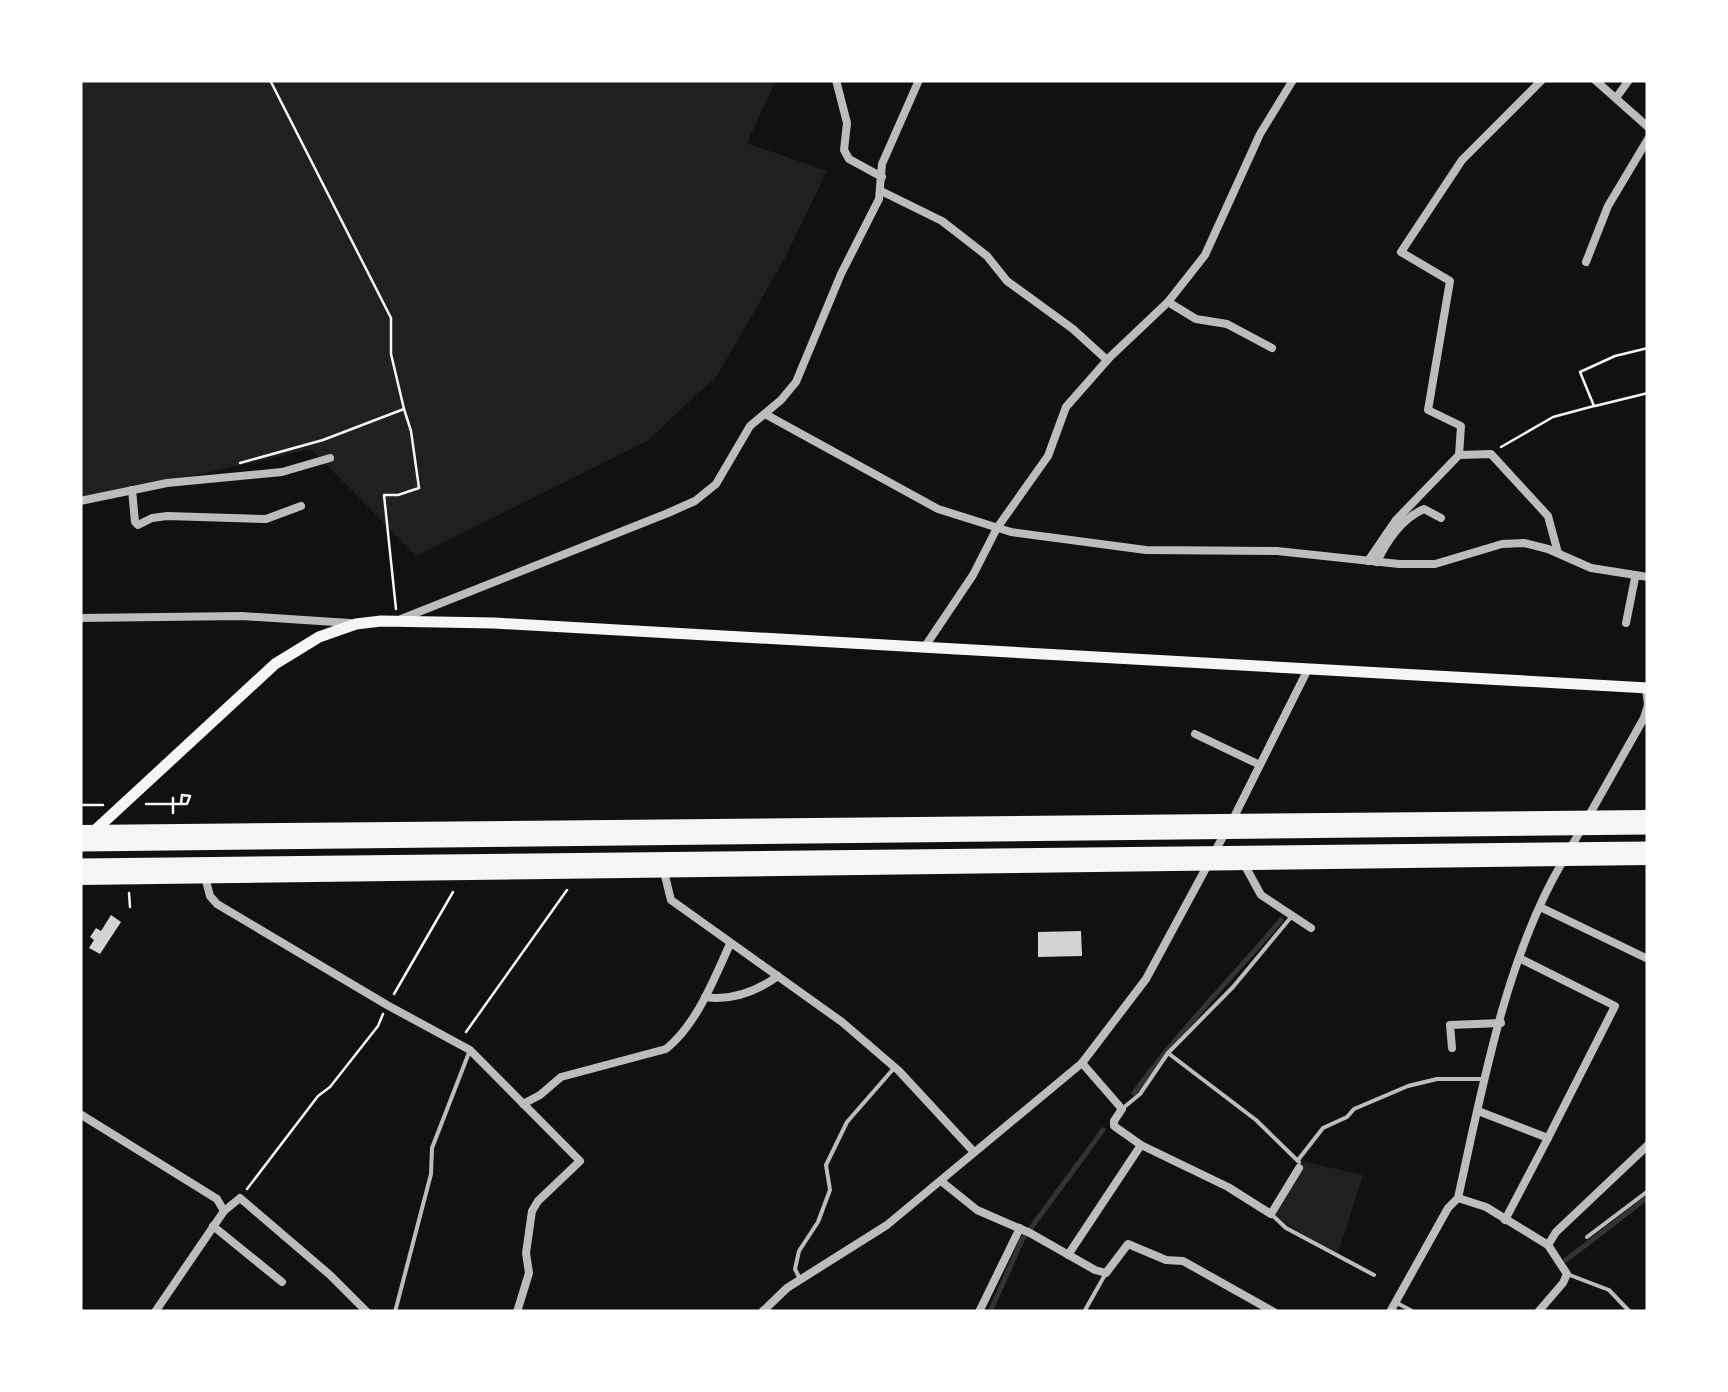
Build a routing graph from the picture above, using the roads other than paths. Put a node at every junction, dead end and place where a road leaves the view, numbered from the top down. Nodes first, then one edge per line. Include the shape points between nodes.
1 (836, 80) edge
2 (920, 80) edge
3 (1294, 80) edge
4 (1542, 80) edge
5 (1595, 80) edge
6 (1628, 80) edge
7 (1616, 98) junction
8 (1648, 126) edge
9 (1648, 140) edge
10 (882, 177) junction
11 (880, 191) junction
12 (1586, 262) dead end
13 (1168, 302) junction
14 (1272, 348) dead end
15 (1107, 360) junction
16 (765, 414) junction
17 (1460, 455) junction
18 (330, 458) dead end
19 (132, 490) junction
20 (80, 501) edge
21 (300, 506) dead end
22 (1441, 518) dead end
23 (997, 528) junction
24 (1558, 553) junction
25 (1372, 561) junction
26 (1635, 578) junction
27 (1648, 578) edge
28 (80, 618) edge
29 (397, 621) junction
30 (1626, 623) dead end
31 (356, 624) junction
32 (924, 648) junction
33 (1308, 669) junction
34 (1647, 688) edge
35 (1195, 734) dead end
36 (1258, 764) junction
37 (1648, 817) edge
38 (1588, 818) junction
39 (1232, 820) junction
40 (1648, 827) edge
41 (86, 832) edge
42 (80, 844) edge
43 (1648, 849) edge
44 (1648, 858) edge
45 (1564, 859) junction
46 (1244, 864) junction
47 (1208, 865) junction
48 (80, 866) edge
49 (664, 869) junction
50 (205, 877) junction
51 (80, 878) edge
52 (1540, 907) junction
53 (1292, 916) junction
54 (1312, 928) dead end
55 (730, 944) junction
56 (1519, 958) junction
57 (1648, 959) edge
58 (778, 976) junction
59 (705, 996) junction
60 (1501, 1023) junction
61 (1452, 1048) dead end
62 (470, 1050) junction
63 (1168, 1054) junction
64 (1082, 1063) junction
65 (895, 1067) junction
66 (1486, 1079) junction
67 (523, 1104) junction
68 (1122, 1109) junction
69 (1478, 1111) junction
70 (80, 1114) edge
71 (1548, 1138) junction
72 (1141, 1145) junction
73 (1648, 1145) edge
74 (974, 1152) junction
75 (1299, 1164) junction
76 (941, 1180) junction
77 (1648, 1191) edge
78 (1458, 1198) junction
79 (224, 1210) junction
80 (1271, 1214) junction
81 (1506, 1220) junction
82 (213, 1226) junction
83 (1026, 1231) junction
84 (1587, 1237) dead end
85 (1548, 1245) junction
86 (1068, 1255) junction
87 (1106, 1273) junction
88 (1567, 1274) junction
89 (1374, 1275) dead end
90 (800, 1280) junction
91 (282, 1282) dead end
92 (1395, 1302) junction
93 (1257, 1309) edge
94 (154, 1312) edge
95 (367, 1312) edge
96 (394, 1312) edge
97 (517, 1312) edge
98 (762, 1312) edge
99 (979, 1312) edge
100 (1084, 1312) edge
101 (1274, 1312) edge
102 (1390, 1312) edge
103 (1414, 1312) edge
104 (1538, 1312) edge
105 (1630, 1312) edge

1 - 10 street via 847,123 844,150 849,160
2 - 10 street via 887,150
3 - 13 street via 1260,134 1204,254
4 - 17 street via 1462,160 1401,252 1450,281 1428,410 1462,426
5 - 7 street
6 - 7 street
7 - 8 street
9 - 12 street via 1608,206
10 - 11 street
11 - 15 street via 942,221
11 - 16 street via 796,382
13 - 14 street
13 - 15 street
15 - 23 street via 1066,408 1048,456
16 - 23 street via 938,509
16 - 29 street via 750,426 716,484 694,500
17 - 24 street via 1492,454 1548,516
17 - 25 street via 1396,520
18 - 19 street via 282,472
19 - 20 street
19 - 21 street via 138,525 180,515 266,519
22 - 25 street via 1416,512
23 - 25 street via 1146,550
23 - 32 street
24 - 25 street via 1524,543 1435,564
24 - 26 street
26 - 27 street
26 - 30 street
28 - 31 street via 242,616
29 - 31 main road
29 - 32 main road
31 - 41 main road via 275,664
32 - 33 main road
33 - 34 main road
33 - 36 street
34 - 38 street via 1644,718
35 - 36 street
36 - 39 street
37 - 38 highway
38 - 39 highway
38 - 45 street
39 - 41 highway
39 - 47 street
40 - 42 highway
41 - 42 main road
43 - 48 highway
44 - 45 highway
45 - 46 highway
45 - 52 street
46 - 47 highway
46 - 53 street via 1261,895
47 - 49 highway
47 - 64 street via 1146,979
49 - 50 highway
49 - 55 street via 672,900
50 - 51 highway
50 - 62 street via 217,904
52 - 56 street
52 - 57 street
53 - 54 street
53 - 63 lane
55 - 58 street
55 - 59 street
56 - 60 street
56 - 71 street via 1615,1006
58 - 59 street via 748,993
58 - 65 street
59 - 67 street via 666,1049 561,1077
60 - 61 street via 1450,1025
60 - 66 street
62 - 67 street
62 - 96 lane via 432,1148
63 - 68 lane
63 - 75 lane via 1256,1120
64 - 68 street
64 - 74 street
65 - 74 street
65 - 90 lane via 847,1122 826,1165 830,1190 800,1252
66 - 69 street
66 - 75 lane via 1437,1079 1354,1109 1322,1128
67 - 97 street via 580,1161 532,1211 529,1273
68 - 72 street via 1114,1126
69 - 71 street
69 - 78 street
70 - 79 street via 217,1199
71 - 81 street
72 - 80 street
72 - 86 street
73 - 85 street
74 - 76 street
75 - 80 street
76 - 83 street via 977,1210
76 - 90 street via 865,1242
77 - 84 lane
78 - 81 street
78 - 92 street
79 - 82 street
79 - 95 street via 240,1198
80 - 89 lane
81 - 85 street
82 - 91 street
82 - 94 street
83 - 86 street
83 - 99 street
85 - 88 street
86 - 87 street
87 - 93 street via 1128,1244 1183,1262
87 - 100 lane
88 - 104 street
88 - 105 lane via 1608,1290
90 - 98 street
92 - 102 street
92 - 103 lane
93 - 101 street

